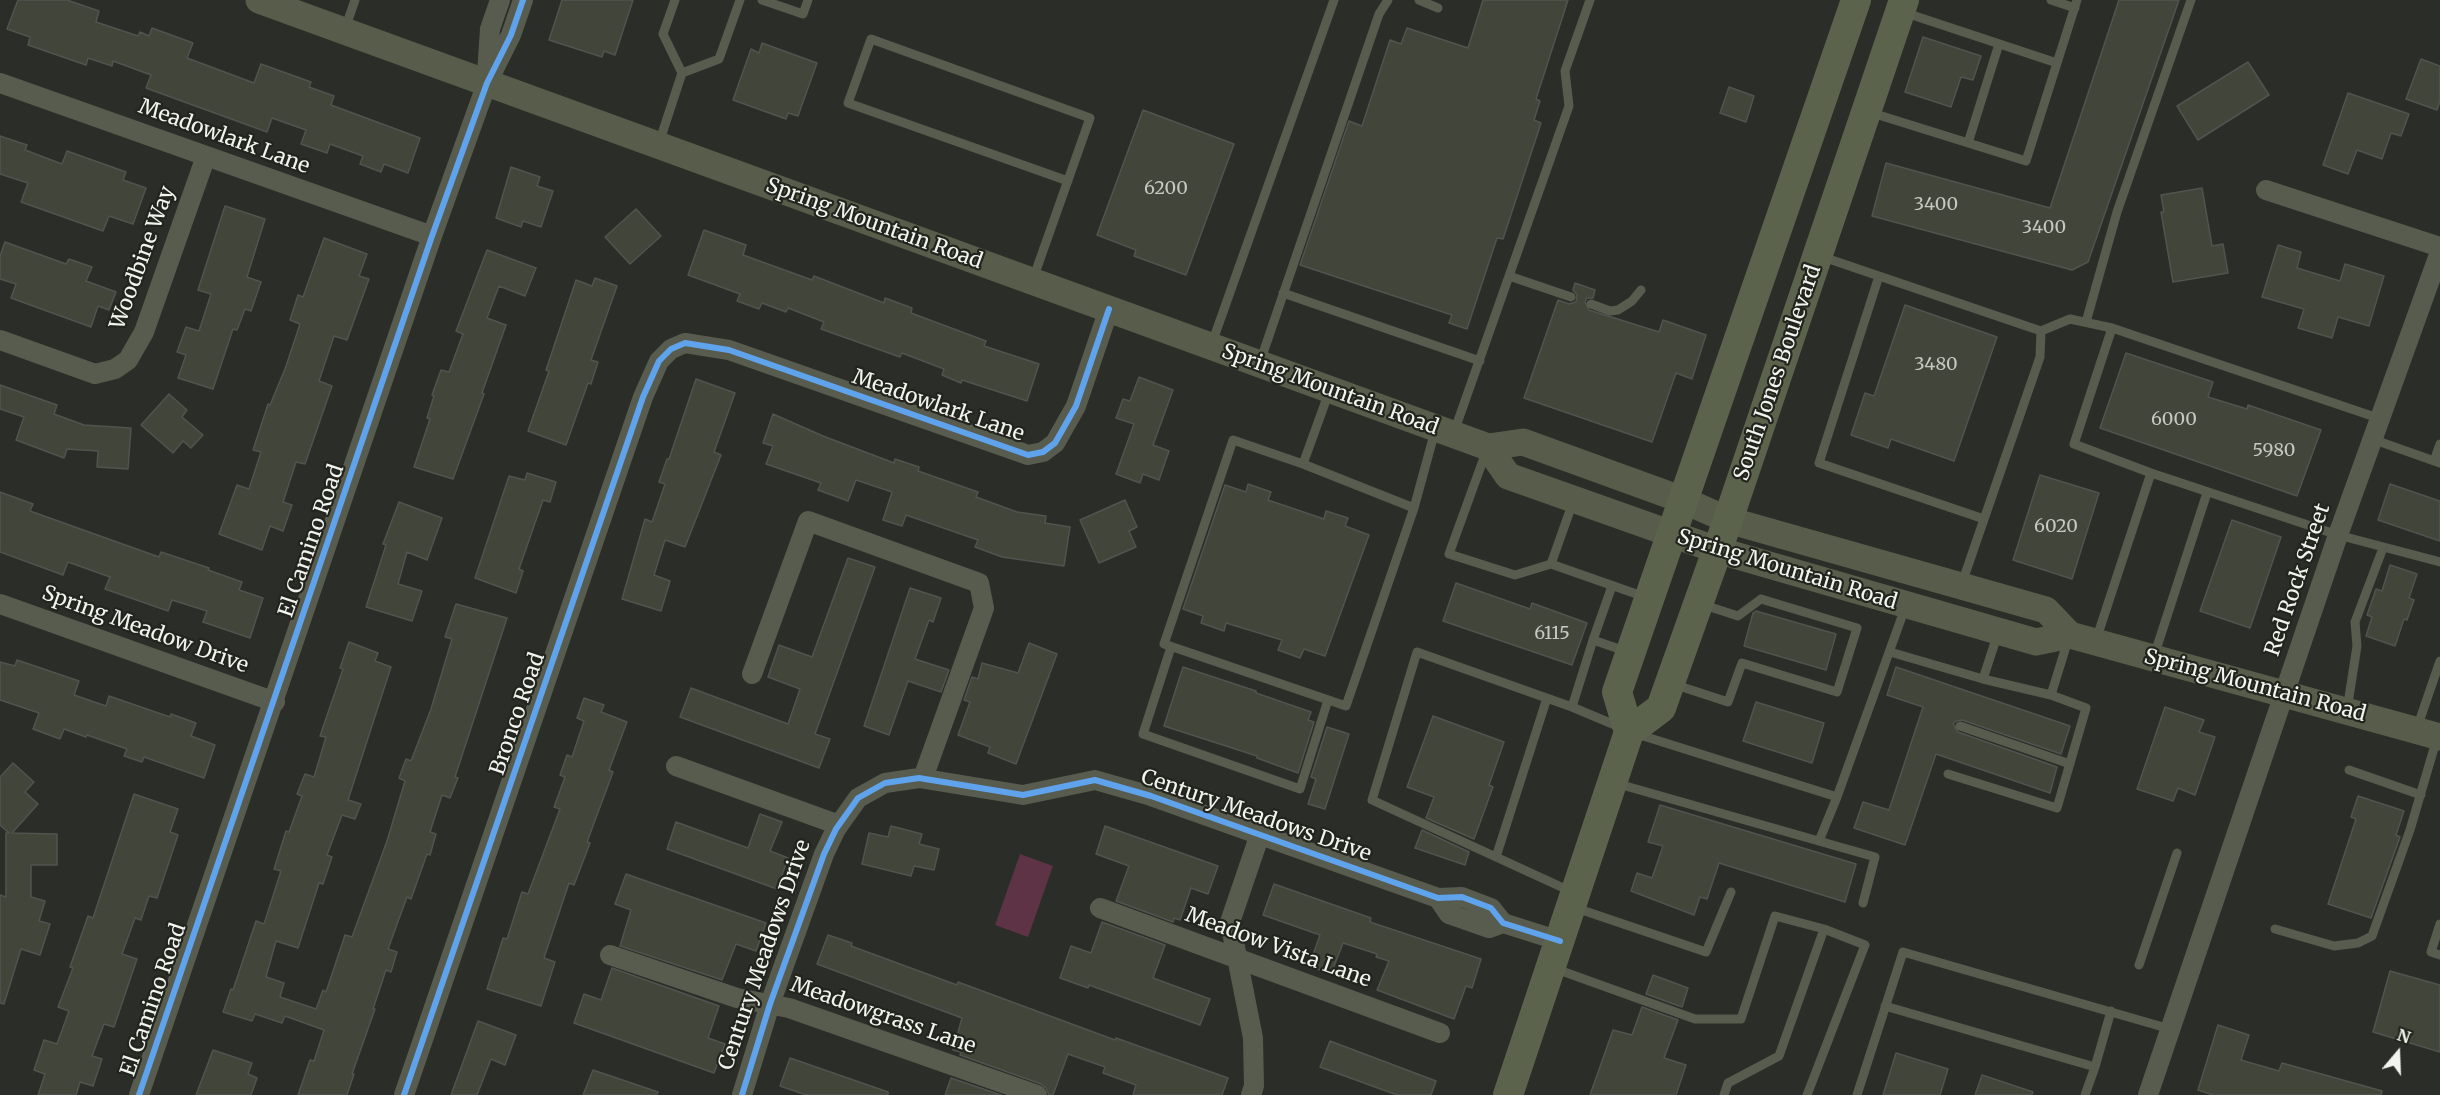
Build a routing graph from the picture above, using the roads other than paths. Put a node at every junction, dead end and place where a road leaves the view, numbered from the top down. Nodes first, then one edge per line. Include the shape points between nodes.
1 (260, 0) edge
2 (355, 0) edge
3 (500, 0) edge
4 (524, 0) edge
5 (675, 0) edge
6 (740, 0) edge
7 (762, 0) edge
8 (807, 0) edge
9 (1334, 0) edge
10 (1388, 0) edge
11 (1419, 0) edge
12 (1590, 0) edge
13 (1856, 0) edge
14 (2051, 0) edge
15 (2191, 0) edge
16 (2076, 4) edge
17 (1902, 6) edge
18 (1438, 8) dead end
19 (344, 31) junction
20 (1999, 44) junction
21 (2057, 63) junction
22 (682, 73) junction
23 (0, 83) edge
24 (487, 83) junction
25 (1866, 111) junction
26 (1968, 143) junction
27 (658, 145) junction
28 (206, 156) junction
29 (1068, 181) junction
30 (2266, 190) dead end
31 (432, 236) junction
32 (2440, 247) edge
33 (2440, 252) edge
34 (1817, 256) junction
35 (1509, 276) junction
36 (1879, 276) junction
37 (1032, 281) junction
38 (1641, 290) dead end
39 (1283, 293) junction
40 (1571, 297) dead end
41 (1591, 304) dead end
42 (1109, 309) junction
43 (2086, 322) junction
44 (2112, 328) junction
45 (2041, 331) junction
46 (0, 340) edge
47 (1211, 346) junction
48 (671, 349) joint
49 (1480, 362) junction
50 (1259, 364) junction
51 (1330, 390) junction
52 (2378, 418) junction
53 (1444, 431) junction
54 (2372, 439) junction
55 (2440, 444) edge
56 (1488, 447) junction
57 (2437, 462) edge
58 (1304, 464) junction
59 (2151, 473) junction
60 (2207, 493) junction
61 (1574, 499) junction
62 (1683, 500) junction
63 (1414, 508) junction
64 (1984, 519) junction
65 (1728, 520) junction
66 (1671, 535) junction
67 (2338, 535) junction
68 (2383, 548) junction
69 (1718, 550) junction
70 (2440, 562) edge
71 (1551, 564) junction
72 (1612, 586) junction
73 (1961, 586) junction
74 (1649, 599) junction
75 (1698, 603) junction
76 (0, 604) edge
77 (1906, 605) junction
78 (1998, 632) junction
79 (2083, 639) junction
80 (1593, 640) junction
81 (1171, 646) junction
82 (1890, 652) junction
83 (1630, 653) junction
84 (2154, 658) junction
85 (2440, 661) edge
86 (752, 674) dead end
87 (1983, 679) junction
88 (1670, 683) junction
89 (2284, 694) junction
90 (2051, 695) junction
91 (1547, 698) junction
92 (1328, 700) junction
93 (275, 702) junction
94 (1572, 707) junction
95 (2347, 711) junction
96 (1959, 726) dead end
97 (1629, 732) junction
98 (2431, 734) edge
99 (2070, 764) junction
100 (676, 766) dead end
101 (2349, 770) dead end
102 (1948, 774) dead end
103 (923, 778) junction
104 (1612, 783) junction
105 (2421, 795) junction
106 (1837, 796) junction
107 (839, 825) junction
108 (1260, 834) junction
109 (1819, 841) junction
110 (2177, 853) dead end
111 (1496, 857) junction
112 (1731, 892) dead end
113 (1573, 900) junction
114 (1863, 903) dead end
115 (1100, 908) dead end
116 (2440, 924) edge
117 (1824, 929) junction
118 (2275, 929) dead end
119 (1555, 954) junction
120 (610, 955) dead end
121 (2440, 955) edge
122 (1236, 958) junction
123 (2139, 965) dead end
124 (770, 1004) junction
125 (1885, 1006) junction
126 (2111, 1011) junction
127 (2170, 1029) junction
128 (1440, 1033) dead end
129 (2095, 1067) junction
130 (139, 1095) edge
131 (404, 1095) edge
132 (742, 1095) edge
133 (1037, 1095) edge
134 (1251, 1095) edge
135 (1508, 1095) edge
136 (1724, 1095) edge
137 (1807, 1095) edge
138 (1857, 1095) edge
139 (2085, 1095) edge
140 (2148, 1095) edge

1 - 19 main road, Spring Mountain Road
2 - 19 lane
3 - 24 street, El Camino Road via 490,28
4 - 24 street, El Camino Road
5 - 22 lane via 663,34
6 - 22 lane via 719,59
7 - 8 lane via 802,14
9 - 47 lane
10 - 39 lane via 1379,14
11 - 18 lane
12 - 35 lane via 1565,71 1569,106
13 - 62 main road
14 - 16 lane
15 - 43 lane via 2117,212
16 - 21 lane
17 - 20 lane
17 - 25 main road, South Jones Boulevard
19 - 24 main road, Spring Mountain Road
20 - 21 lane
20 - 26 lane
21 - 26 lane via 2026,161
22 - 27 lane
23 - 28 street, Meadowlark Lane
24 - 27 main road, Spring Mountain Road
24 - 31 street, El Camino Road
25 - 26 lane
25 - 34 main road, South Jones Boulevard
27 - 37 main road, Spring Mountain Road
28 - 31 street, Meadowlark Lane
28 - 46 street, Woodbine Way via 144,332 128,360 115,369 95,374
29 - 29 lane via 1090,118 871,39 849,103
29 - 37 lane
30 - 32 street
31 - 93 street, El Camino Road
33 - 52 street, Red Rock Street
34 - 36 lane
34 - 65 main road, South Jones Boulevard
35 - 40 lane
35 - 49 lane
36 - 45 lane
36 - 64 lane via 1819,463
37 - 42 main road, Spring Mountain Road
38 - 41 lane via 1632,302 1618,310
39 - 49 lane
39 - 50 lane
42 - 47 main road, Spring Mountain Road
42 - 48 street, Meadowlark Lane via 1076,406 1055,444 1028,455 729,350 686,343
43 - 44 lane
43 - 45 lane via 2070,319
44 - 52 lane
44 - 59 lane via 2074,444
45 - 64 lane via 2040,357
47 - 50 main road, Spring Mountain Road
48 - 131 street, Bronco Road via 659,361 643,397
49 - 53 lane
50 - 51 main road, Spring Mountain Road
51 - 53 main road, Spring Mountain Road
51 - 58 lane
52 - 54 street, Red Rock Street
53 - 56 main road, Spring Mountain Road
53 - 63 lane
54 - 57 lane
54 - 67 street, Red Rock Street
55 - 57 lane
56 - 61 main road, Spring Mountain Road via 1508,476
56 - 62 main road, Spring Mountain Road via 1523,442
56 - 71 lane via 1449,554 1515,575
58 - 63 lane
58 - 81 lane via 1233,440 1164,644
59 - 60 lane
59 - 79 lane
60 - 67 lane
60 - 84 lane
61 - 66 main road, Spring Mountain Road
61 - 71 lane
62 - 65 main road, Spring Mountain Road
62 - 66 main road
63 - 92 lane via 1346,706
64 - 73 lane
65 - 69 main road, South Jones Boulevard
65 - 73 main road, Spring Mountain Road
66 - 69 main road, Spring Mountain Road
66 - 74 main road
67 - 68 lane
67 - 89 street, Red Rock Street
68 - 70 lane
68 - 95 lane via 2355,622 2357,645
69 - 75 main road, South Jones Boulevard
69 - 77 main road, Spring Mountain Road
71 - 72 lane
72 - 74 lane
72 - 80 lane
73 - 79 main road, Spring Mountain Road via 2046,610
74 - 83 main road
75 - 88 main road, South Jones Boulevard
75 - 88 lane via 1738,616 1761,599 1857,628 1837,692 1743,663 1728,702
76 - 93 street, Spring Meadow Drive
77 - 78 main road, Spring Mountain Road
77 - 82 lane
78 - 79 main road, Spring Mountain Road via 2036,642
78 - 87 lane
79 - 84 main road, Spring Mountain Road
79 - 90 lane
80 - 83 lane
80 - 94 lane
81 - 92 lane
81 - 92 lane via 1143,734 1300,789
82 - 87 lane
82 - 106 lane
83 - 97 main road via 1617,692
84 - 89 main road, Spring Mountain Road
85 - 98 lane
86 - 103 street via 808,520 979,583 984,608
87 - 90 lane
88 - 97 main road, South Jones Boulevard via 1661,708
89 - 95 main road, Spring Mountain Road
89 - 127 street, Red Rock Street
90 - 99 lane via 2086,708
91 - 94 lane
91 - 111 lane
91 - 111 lane via 1417,652 1372,801
93 - 130 street, El Camino Road
94 - 97 lane
95 - 98 main road, Spring Mountain Road
96 - 99 lane
97 - 104 main road
97 - 106 lane
98 - 105 lane
99 - 102 lane via 2057,808
100 - 107 street
101 - 105 lane
103 - 107 street, Century Meadows Drive via 885,783 858,798
103 - 108 street, Century Meadows Drive via 1023,795 1095,780
104 - 109 lane
104 - 113 main road
105 - 118 lane via 2372,936 2358,943 2334,946
106 - 109 lane
107 - 124 street, Century Meadows Drive via 824,854
108 - 119 street, Century Meadows Drive via 1438,898 1449,914 1489,928 1503,923
108 - 122 street via 1230,922
109 - 114 lane via 1875,857
110 - 123 lane
111 - 113 lane
112 - 113 lane via 1706,952
113 - 119 main road
115 - 122 street, Meadow Vista Lane
116 - 121 lane via 2432,952
117 - 119 lane via 1775,916 1742,1019 1695,1019
117 - 136 lane via 1779,1056 1728,1083
117 - 137 lane via 1865,945
119 - 135 main road
120 - 124 street, Meadowgrass Lane via 737,998
122 - 128 street, Meadow Vista Lane
122 - 134 street via 1253,1038
124 - 132 street, Century Meadows Drive
124 - 133 street, Meadowgrass Lane
125 - 126 lane via 1903,952
125 - 129 lane
125 - 138 lane
126 - 127 lane
126 - 129 lane
127 - 140 street, Red Rock Street
129 - 139 lane

